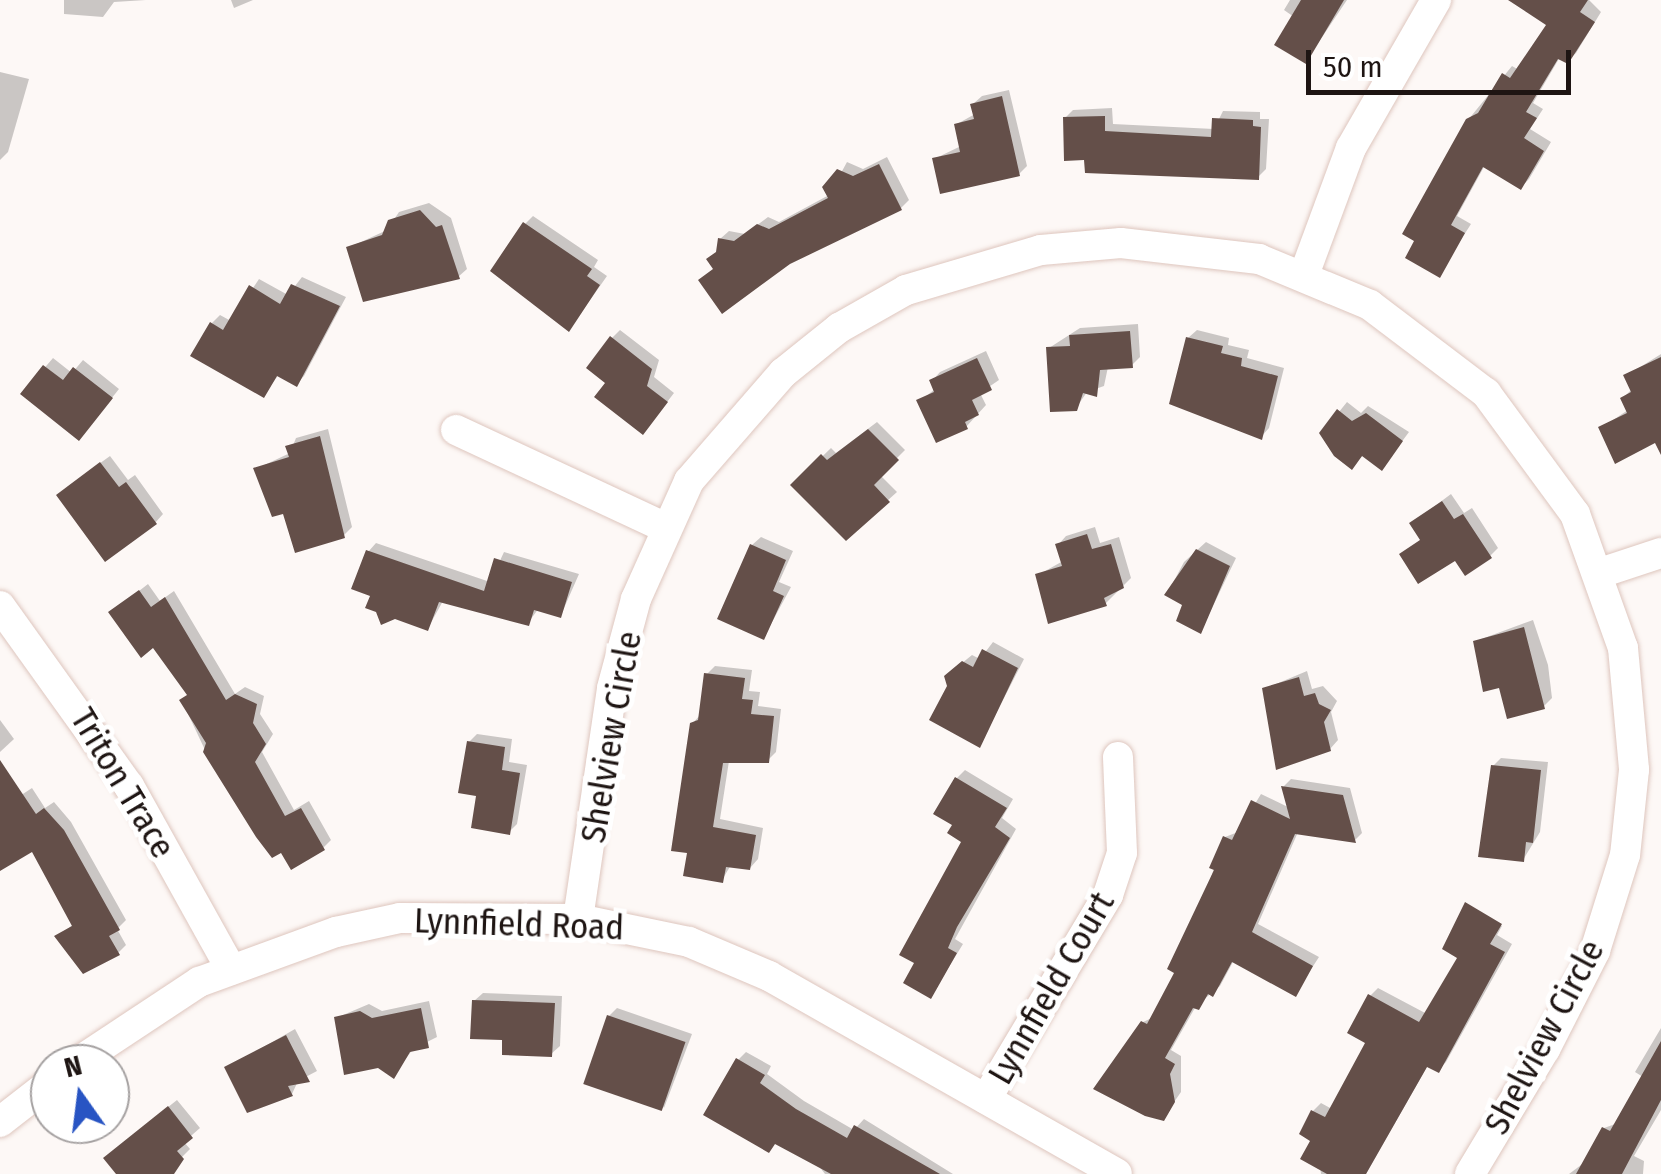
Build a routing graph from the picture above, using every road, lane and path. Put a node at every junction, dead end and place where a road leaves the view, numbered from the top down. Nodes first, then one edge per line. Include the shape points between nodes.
1 (1436, 0) edge
2 (1304, 275) junction
3 (456, 430) dead end
4 (666, 528) junction
5 (1661, 554) edge
6 (1600, 573) junction
7 (0, 606) edge
8 (1118, 757) dead end
9 (578, 919) junction
10 (231, 968) junction
11 (103, 1044) edge
12 (30, 1099) edge
13 (986, 1100) junction
14 (0, 1122) edge
15 (1117, 1174) edge
16 (1470, 1174) edge

1 - 2 street via 1351,148
2 - 4 street, Shelview Circle via 1211,250 1121,243 1041,250 906,290 839,328 783,372 700,466
2 - 6 street, Shelview Circle via 1370,306 1486,393 1575,514
3 - 4 street
4 - 9 street, Shelview Circle via 636,599 612,688
5 - 6 street
6 - 16 street, Shelview Circle via 1623,648 1634,725 1625,855 1595,951 1546,1050
7 - 10 street, Triton Trace via 129,786
8 - 13 street, Lynnfield Court via 1122,853 1108,895
9 - 10 street, Lynnfield Road via 400,918
9 - 13 street, Lynnfield Road via 690,942 769,976
10 - 11 street, Lynnfield Road
12 - 14 street
13 - 15 street, Lynnfield Road

